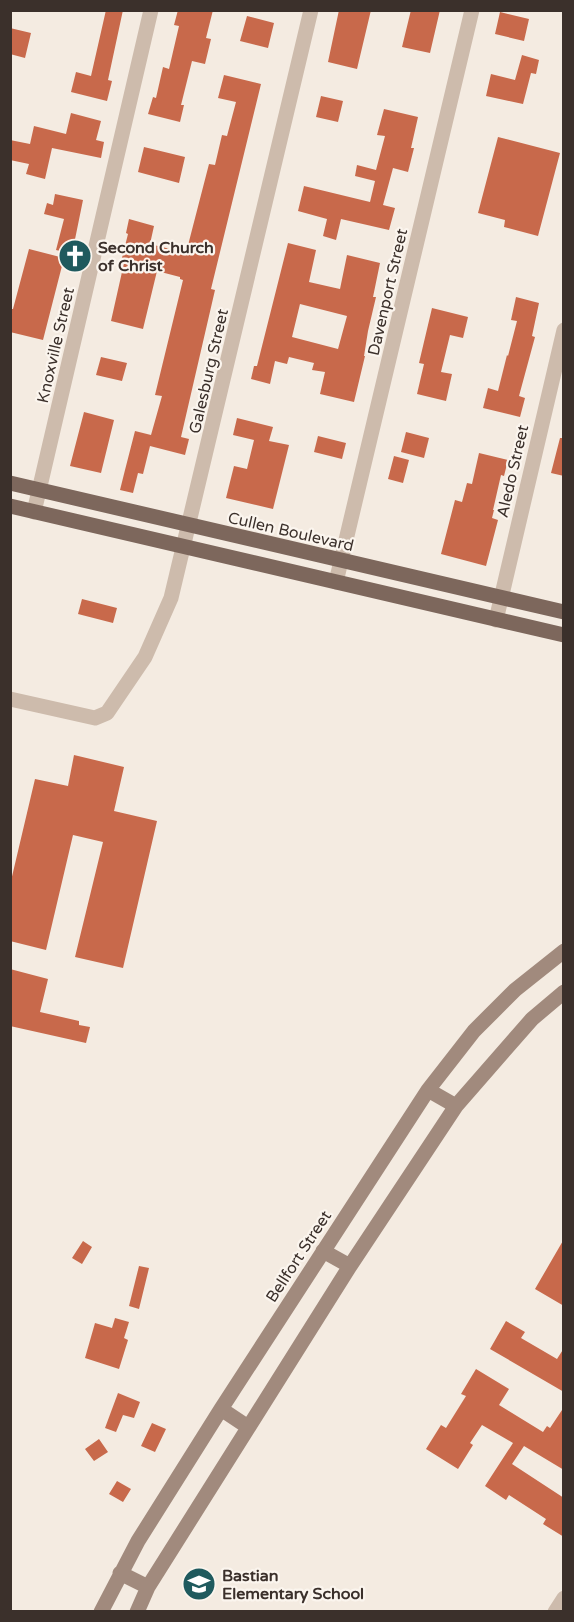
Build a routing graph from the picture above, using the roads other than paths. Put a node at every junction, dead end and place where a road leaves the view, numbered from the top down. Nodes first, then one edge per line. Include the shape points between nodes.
1 (151, 10) edge
2 (311, 10) edge
3 (472, 10) edge
4 (564, 330) edge
5 (548, 400) junction
6 (564, 404) edge
7 (10, 483) edge
8 (40, 490) junction
9 (10, 506) edge
10 (34, 512) junction
11 (190, 526) junction
12 (185, 546) junction
13 (341, 561) junction
14 (336, 582) junction
15 (501, 599) junction
16 (564, 612) edge
17 (496, 620) junction
18 (564, 635) edge
19 (10, 699) edge
20 (564, 951) edge
21 (564, 992) edge
22 (428, 1090) junction
23 (456, 1106) junction
24 (323, 1251) junction
25 (350, 1266) junction
26 (221, 1408) junction
27 (248, 1427) junction
28 (120, 1573) junction
29 (148, 1587) junction
30 (564, 1598) edge
31 (101, 1611) edge
32 (137, 1611) edge
33 (555, 1611) edge

1 - 8 street, Knoxville Street
2 - 11 street, Galesburg Street
3 - 13 street, Davenport Street
4 - 5 street, Aledo Street
5 - 6 street
5 - 15 street, Aledo Street
7 - 8 main road, Cullen Boulevard
8 - 10 street, Knoxville Street
8 - 11 main road, Cullen Boulevard
9 - 10 main road
10 - 12 main road
11 - 12 street, Galesburg Street
11 - 13 main road, Cullen Boulevard
12 - 14 main road
12 - 19 street, Galesburg Street via 171,598 145,657 107,713 95,718
13 - 14 street, Davenport Street
13 - 15 main road, Cullen Boulevard
14 - 17 main road
15 - 16 main road, Cullen Boulevard
15 - 17 street, Aledo Street
17 - 18 main road
20 - 22 main road, Bellfort Street via 515,990 474,1031
21 - 23 main road via 523,1028
22 - 23 main road
22 - 24 main road, Bellfort Street
23 - 25 main road
24 - 25 main road
24 - 26 main road, Bellfort Street
25 - 27 main road
26 - 27 main road
26 - 28 main road, Bellfort Street
27 - 29 main road
28 - 29 main road
28 - 31 main road, Bellfort Street
29 - 32 main road
30 - 33 street

